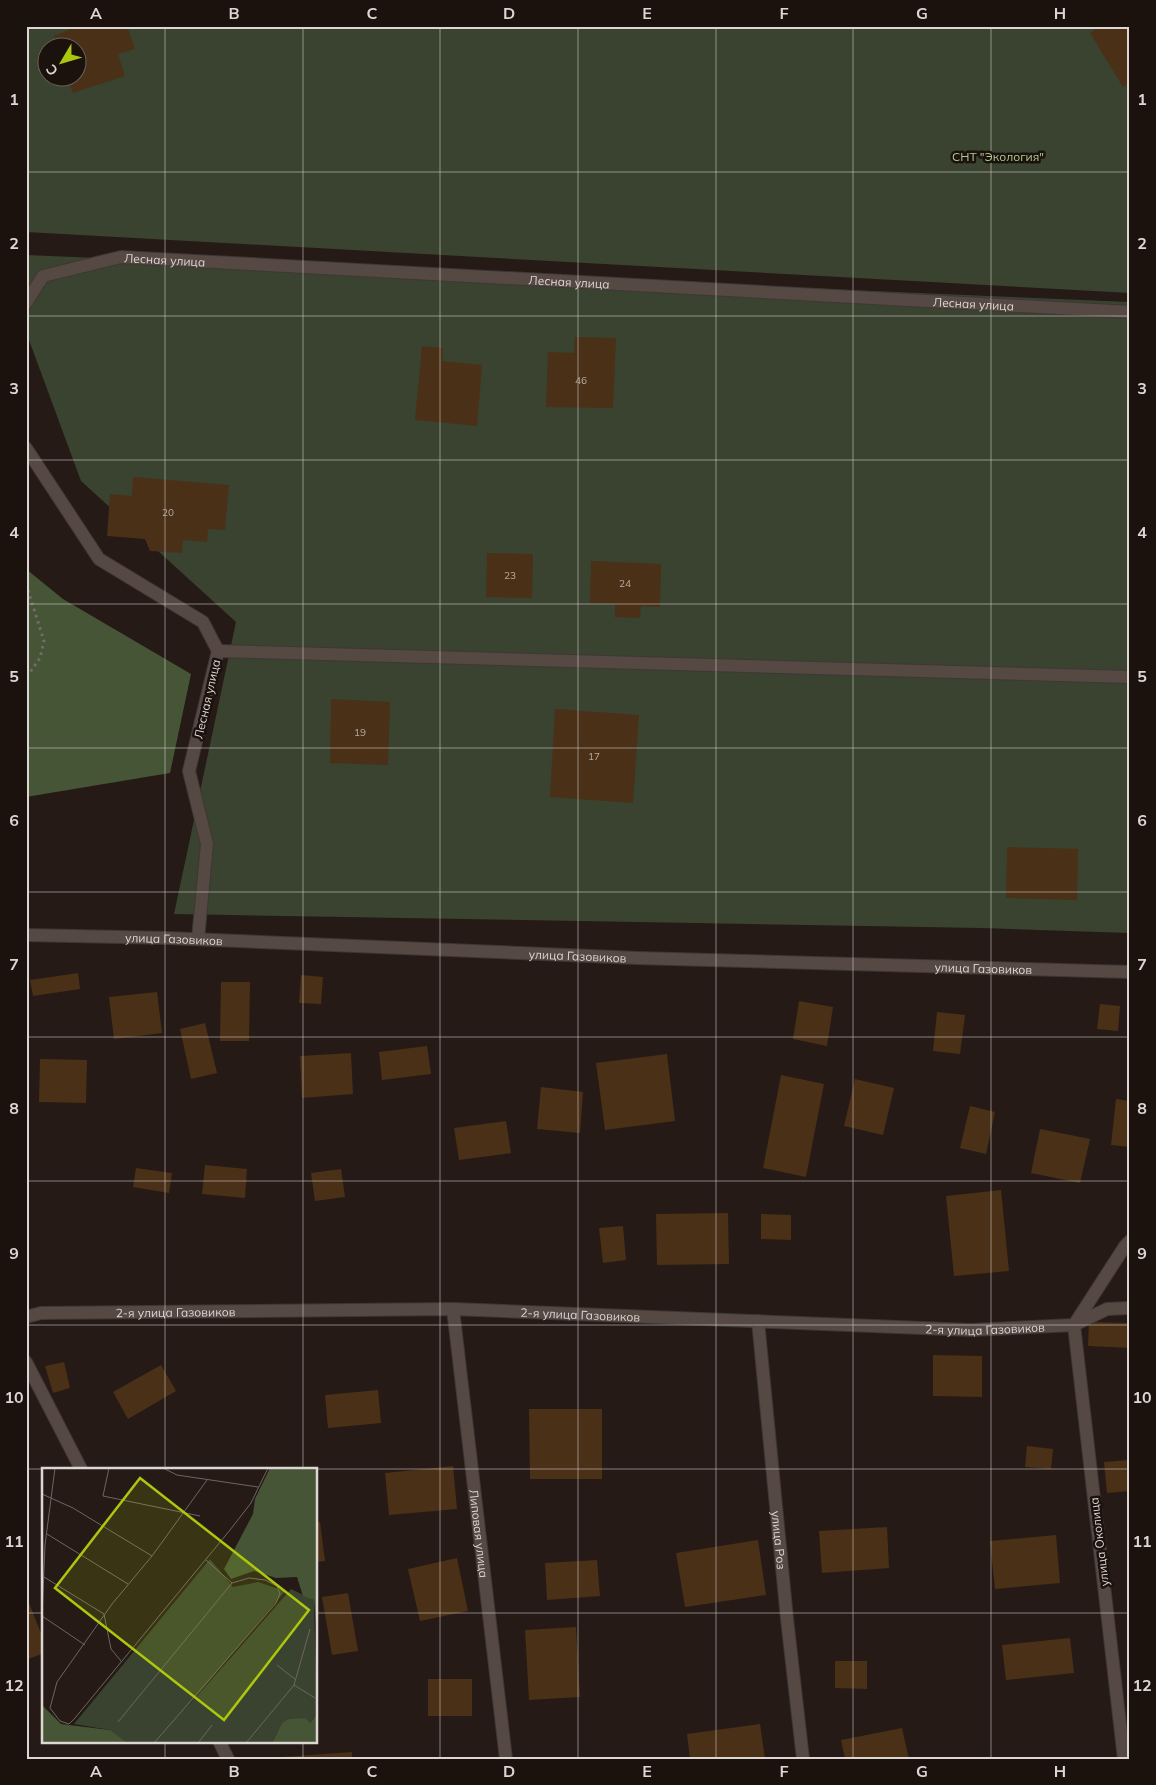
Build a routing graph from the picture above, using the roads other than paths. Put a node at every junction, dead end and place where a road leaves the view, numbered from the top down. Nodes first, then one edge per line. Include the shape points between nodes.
1 (26, 303) edge
2 (1130, 312) edge
3 (26, 448) edge
4 (218, 651) junction
5 (1130, 677) edge
6 (26, 935) edge
7 (198, 939) junction
8 (1130, 972) edge
9 (1130, 1241) edge
10 (1130, 1308) edge
11 (453, 1309) junction
12 (26, 1317) edge
13 (758, 1321) junction
14 (1074, 1325) junction
15 (26, 1362) edge
16 (80, 1468) edge
17 (220, 1742) edge
18 (228, 1759) edge
19 (506, 1759) edge
20 (803, 1759) edge
21 (1124, 1759) edge

1 - 2 street, Лесная улица via 42,276 121,257
3 - 4 street, Лесная улица via 100,559 203,622
4 - 5 street
4 - 7 street, Лесная улица via 189,772 207,844
6 - 7 street, улица Газовиков
7 - 8 street, улица Газовиков via 637,958
9 - 14 street
10 - 14 street, 2-я улица Газовиков via 1107,1309
11 - 12 street, 2-я улица Газовиков via 41,1313
11 - 13 street, 2-я улица Газовиков
11 - 19 street, Липовая улица
13 - 14 street, 2-я улица Газовиков via 971,1330
13 - 20 street, улица Роз
14 - 21 street, улица Околица
15 - 16 street
17 - 18 street

